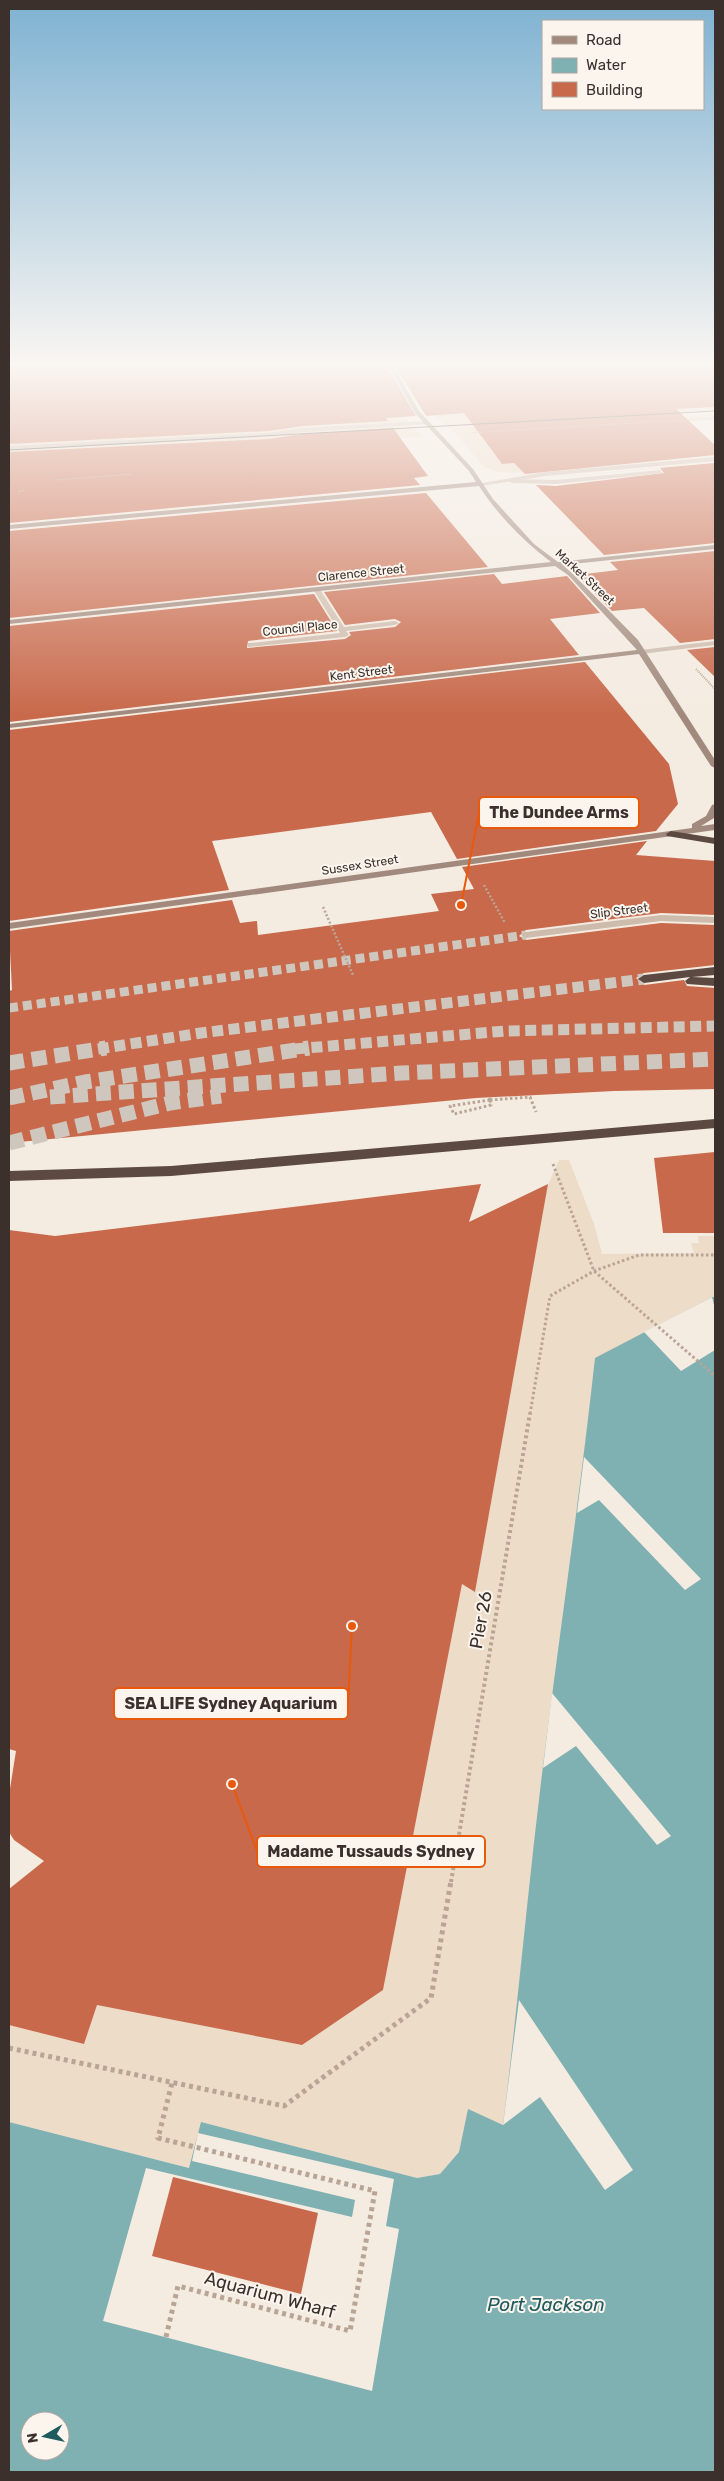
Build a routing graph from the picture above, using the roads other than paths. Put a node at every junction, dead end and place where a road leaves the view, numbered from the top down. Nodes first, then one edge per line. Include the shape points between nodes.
1 (493, 483) edge
2 (480, 484) junction
3 (9, 527) edge
4 (715, 548) edge
5 (556, 563) junction
6 (317, 589) junction
7 (9, 622) edge
8 (395, 623) dead end
9 (341, 629) junction
10 (715, 643) edge
11 (251, 645) dead end
12 (641, 652) junction
13 (9, 726) edge
14 (715, 766) edge
15 (715, 807) edge
16 (715, 827) edge
17 (671, 834) junction
18 (715, 842) edge
19 (715, 920) edge
20 (9, 926) edge
21 (526, 934) tunnel mouth
22 (715, 970) edge
23 (715, 982) edge
24 (715, 1123) edge
25 (9, 1176) edge

1 - 2 street
2 - 3 street
2 - 5 street, Market Street via 532,545
4 - 5 street, Clarence Street
5 - 6 street, Clarence Street
5 - 12 street, Market Street via 631,636
6 - 7 street, Clarence Street
6 - 9 street, Council Place
8 - 9 street, Council Place
9 - 11 street, Council Place via 345,635
10 - 12 street, Kent Street
12 - 13 street, Kent Street
12 - 14 street, Market Street
15 - 17 street via 710,818
16 - 17 street, Sussex Street
17 - 18 highway
17 - 20 street, Sussex Street
19 - 21 street, Slip Street via 661,918
22 - 23 highway via 644,979
24 - 25 highway via 171,1171

